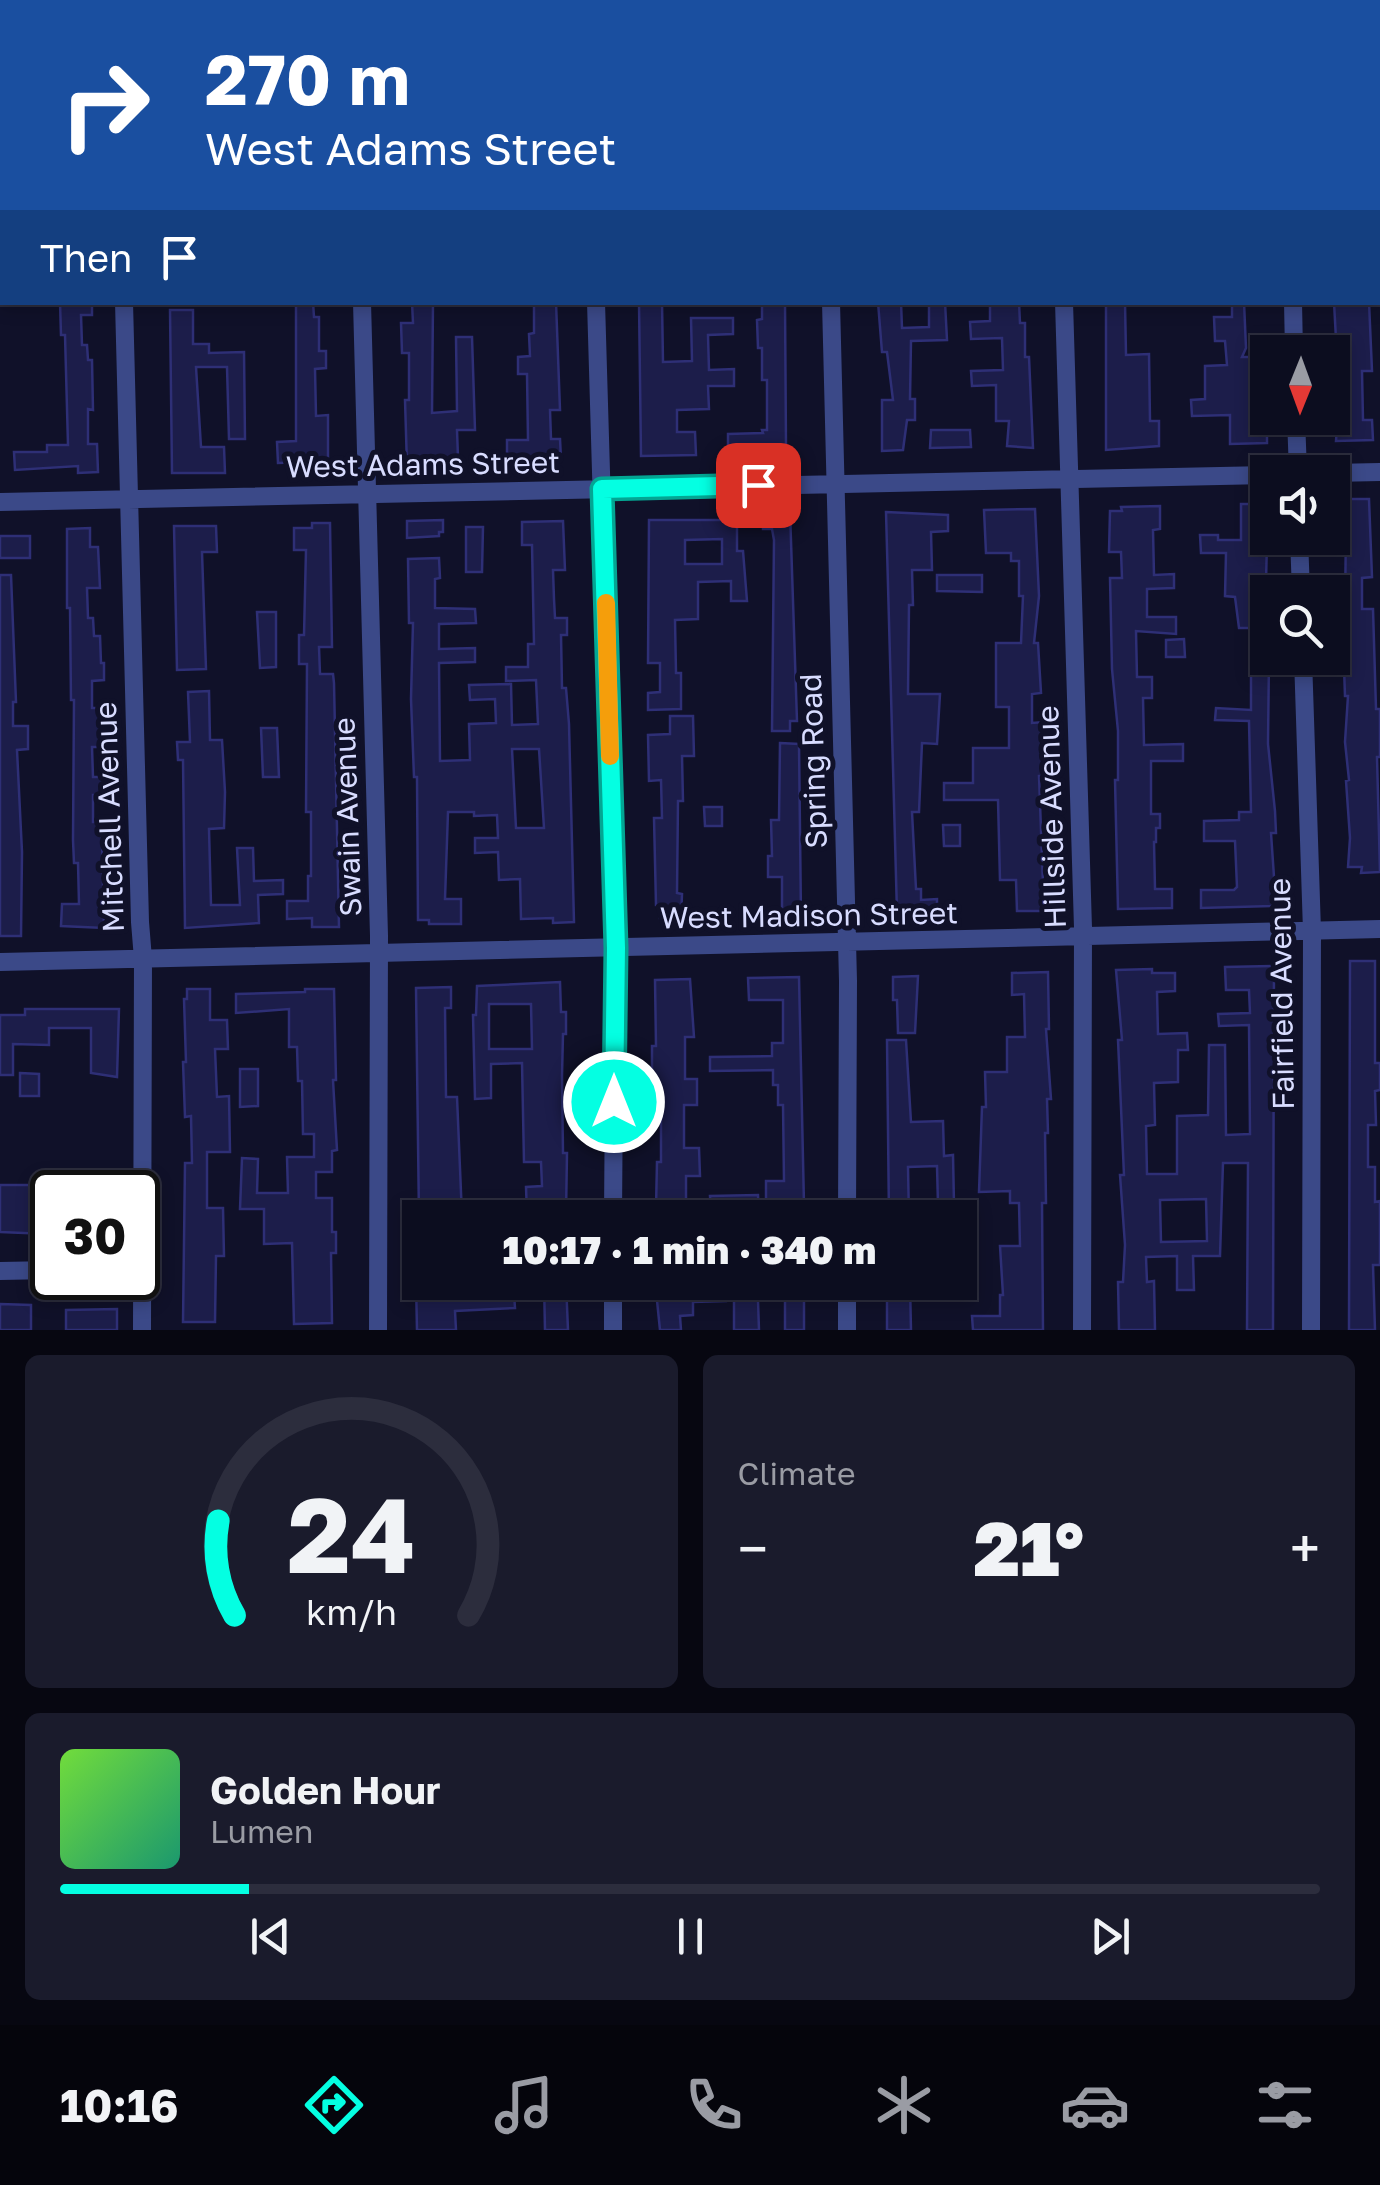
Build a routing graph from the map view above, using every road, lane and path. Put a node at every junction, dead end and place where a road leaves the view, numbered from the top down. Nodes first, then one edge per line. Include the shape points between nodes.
1 (124, 305) edge
2 (362, 305) edge
3 (596, 305) edge
4 (831, 305) edge
5 (1064, 305) edge
6 (1293, 305) edge
7 (1294, 335) edge
8 (1380, 472) edge
9 (1350, 473) edge
10 (1250, 475) edge
11 (1068, 480) junction
12 (834, 485) junction
13 (602, 489) junction
14 (368, 494) junction
15 (129, 499) junction
16 (0, 502) edge
17 (1303, 675) edge
18 (1380, 929) edge
19 (1312, 931) junction
20 (1083, 936) junction
21 (846, 942) junction
22 (616, 948) junction
23 (379, 953) junction
24 (144, 959) junction
25 (0, 962) edge
26 (141, 1170) edge
27 (614, 1200) edge
28 (847, 1200) edge
29 (30, 1270) edge
30 (0, 1271) edge
31 (141, 1300) edge
32 (613, 1300) edge
33 (847, 1300) edge
34 (142, 1330) edge
35 (378, 1330) edge
36 (613, 1330) edge
37 (847, 1330) edge
38 (1082, 1330) edge
39 (1311, 1330) edge

1 - 15 street, Mitchell Avenue
2 - 14 street, Swain Avenue
3 - 13 street
4 - 12 street, Spring Road
5 - 11 street, Hillside Avenue
6 - 7 street
8 - 9 street
10 - 11 street, West Adams Street
11 - 12 street, West Adams Street
11 - 20 street, Hillside Avenue
12 - 13 street, West Adams Street
12 - 21 street, Spring Road
13 - 14 street, West Adams Street
13 - 22 street
14 - 15 street, West Adams Street
14 - 23 street, Swain Avenue
15 - 16 street, West Adams Street
15 - 24 street, Mitchell Avenue
17 - 19 street, Fairfield Avenue
18 - 19 street, West Madison Street
19 - 20 street, West Madison Street
19 - 39 street, Fairfield Avenue
20 - 21 street, West Madison Street
20 - 38 street, Hillside Avenue
21 - 22 street, West Madison Street
21 - 28 street, Spring Road
22 - 23 street, West Madison Street
22 - 27 street
23 - 24 street, West Madison Street
23 - 35 street, Swain Avenue
24 - 25 street, West Madison Street
24 - 26 street, Mitchell Avenue
29 - 30 street
31 - 34 street, Mitchell Avenue
32 - 36 street
33 - 37 street

